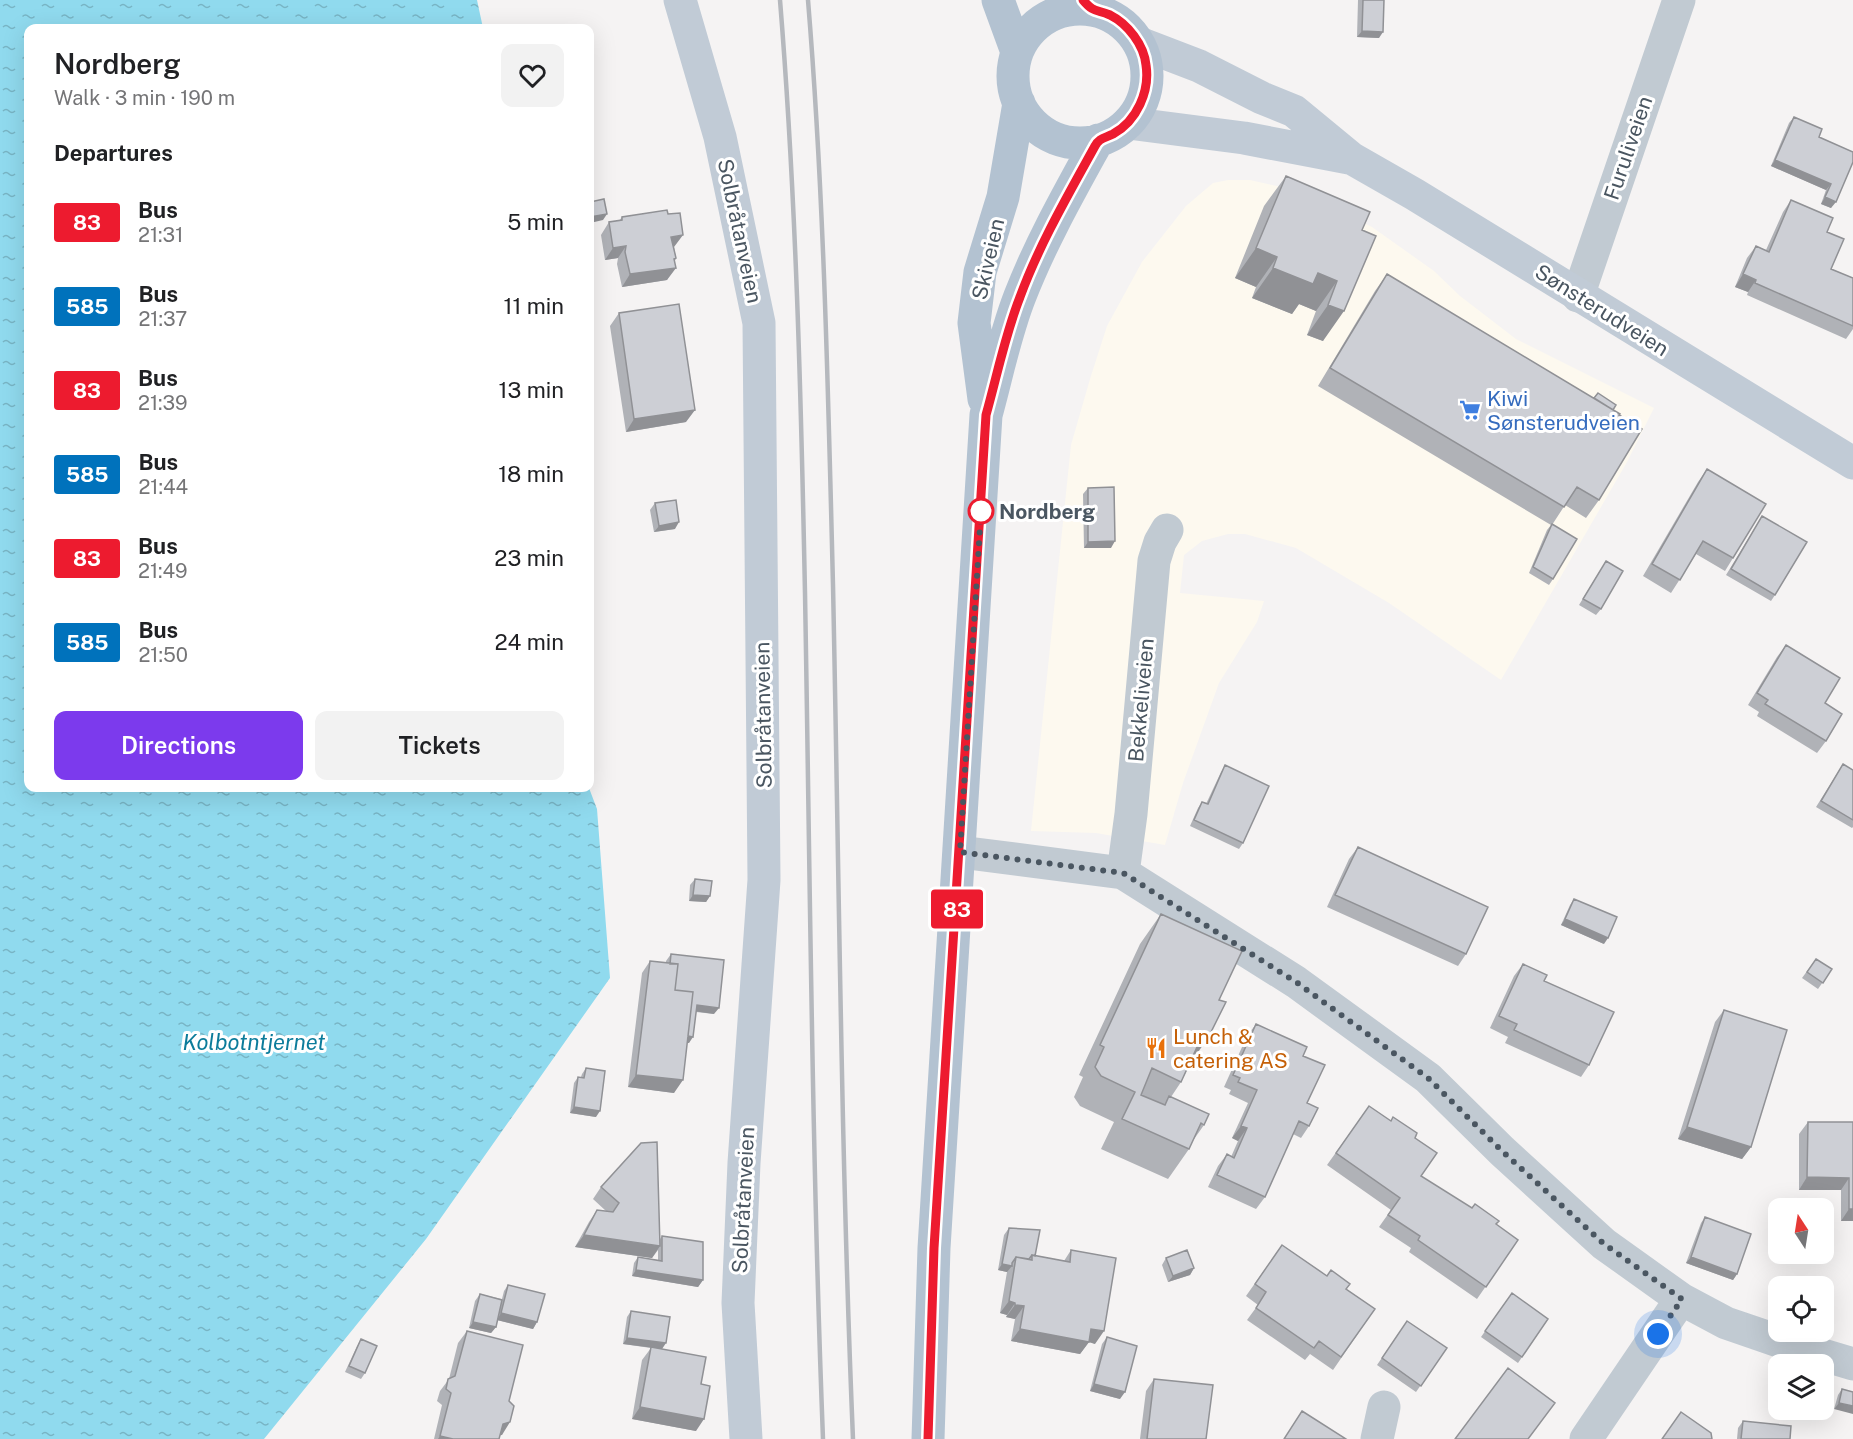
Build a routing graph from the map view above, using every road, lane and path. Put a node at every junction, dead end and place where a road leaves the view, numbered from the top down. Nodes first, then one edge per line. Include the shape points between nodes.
1 (680, 0) edge
2 (998, 0) edge
3 (1678, 0) edge
4 (1087, 5) edge
5 (1139, 43) junction
6 (1017, 52) junction
7 (1019, 103) junction
8 (1128, 123) junction
9 (1098, 140) junction
10 (1351, 158) junction
11 (1578, 296) junction
12 (986, 415) junction
13 (1853, 464) edge
14 (1167, 530) dead end
15 (960, 852) junction
16 (1123, 873) junction
17 (1682, 1299) junction
18 (1853, 1364) edge
19 (1384, 1407) dead end
20 (746, 1439) edge
21 (928, 1439) edge
22 (1377, 1439) edge
23 (1586, 1439) edge

1 - 20 street, Solbråtanveien via 720,136 759,323 764,880 738,1304
2 - 6 main road
3 - 11 street, Furuliveien
4 - 5 main road via 1110,15
4 - 6 main road via 1047,18 1029,33
5 - 8 main road via 1146,63 1147,85 1140,106
5 - 10 street, Sønsterudveien via 1294,111
6 - 7 main road via 1013,69
7 - 9 main road via 1032,123 1052,136 1074,142
7 - 12 main road, Skiveien via 1003,197 980,272 974,323
8 - 9 main road
8 - 10 street, Sønsterudveien via 1244,138
9 - 12 main road, Skiveien via 1020,295
10 - 11 street, Sønsterudveien
11 - 13 street, Sønsterudveien
12 - 15 main road, Skiveien
14 - 16 street, Bekkeliveien via 1154,561
15 - 16 street
15 - 21 main road, Skiveien via 934,1248
16 - 17 street via 1296,982 1428,1078 1604,1244
17 - 18 street via 1726,1323
17 - 23 street
19 - 22 street

